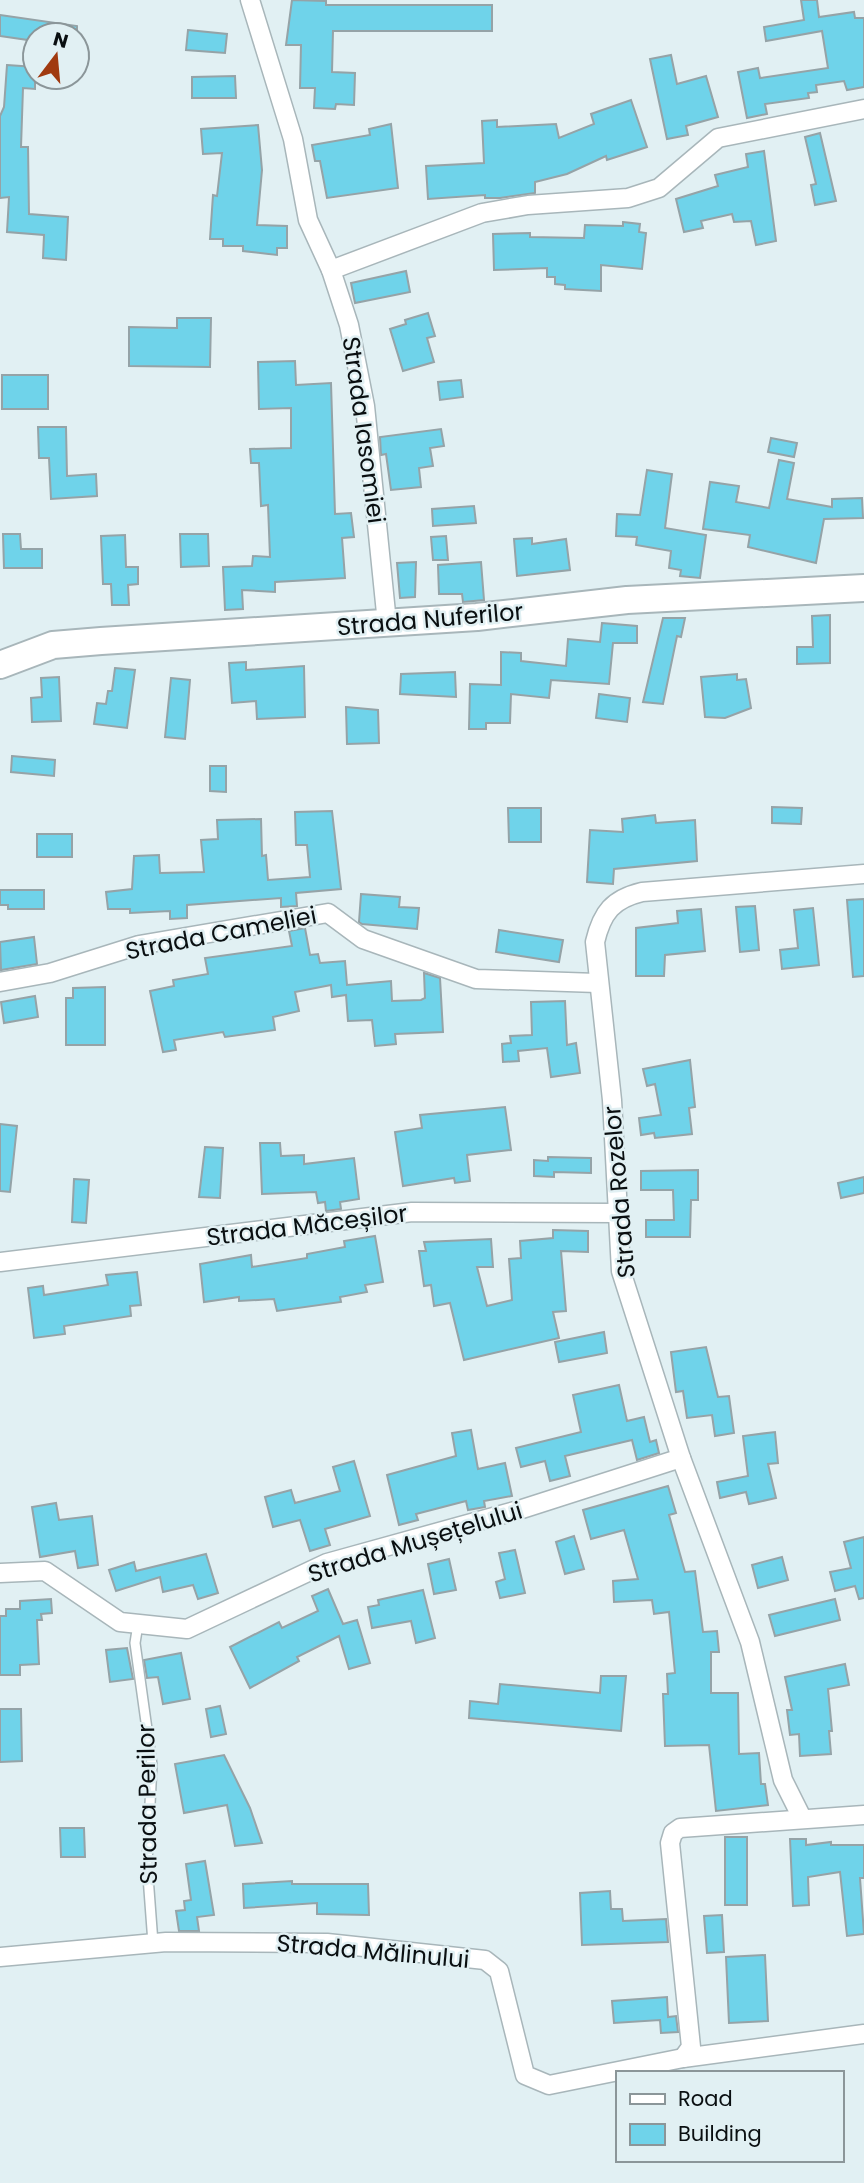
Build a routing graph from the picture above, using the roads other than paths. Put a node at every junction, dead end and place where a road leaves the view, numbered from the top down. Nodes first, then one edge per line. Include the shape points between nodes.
1 (250, 0) edge
2 (864, 109) edge
3 (331, 271) junction
4 (864, 588) edge
5 (387, 623) junction
6 (0, 665) edge
7 (864, 874) edge
8 (0, 982) edge
9 (597, 983) junction
10 (616, 1213) junction
11 (0, 1262) edge
12 (681, 1458) junction
13 (0, 1573) edge
14 (138, 1624) junction
15 (864, 1815) edge
16 (802, 1818) junction
17 (153, 1943) junction
18 (0, 1957) edge
19 (864, 2035) edge
20 (683, 2058) junction
21 (618, 2071) edge
22 (616, 2072) edge

1 - 3 street, Strada Iasomiei via 293,139 308,220
2 - 3 street via 718,138 659,188 628,198 482,213
3 - 5 street, Strada Iasomiei via 349,325 365,406
4 - 5 main road, Strada Nuferilor via 627,600
5 - 6 main road, Strada Nuferilor via 53,645
7 - 9 street, Strada Rozelor via 623,896 609,906 599,923
8 - 9 street, Strada Cameliei via 50,973 139,945 328,913 363,939 476,979
9 - 10 street, Strada Rozelor via 612,1100
10 - 11 street, Strada Măceșilor via 412,1212
10 - 12 street, Strada Rozelor via 621,1271
12 - 14 street, Strada Mușețelului via 522,1509 327,1563 187,1629
12 - 16 street, Strada Rozelor via 750,1642 783,1780
13 - 14 street, Strada Mușețelului via 45,1571 120,1622
14 - 17 lane, Strada Perilor via 135,1643 152,1765 147,1863
15 - 16 street
16 - 20 street via 680,1828 673,1833 670,1843 691,2048
17 - 18 street, Strada Mălinului
17 - 22 street, Strada Mălinului via 327,1943 485,1960 499,1971 525,2075 549,2085
19 - 20 street, Strada Mălinului
20 - 21 street, Strada Mălinului

